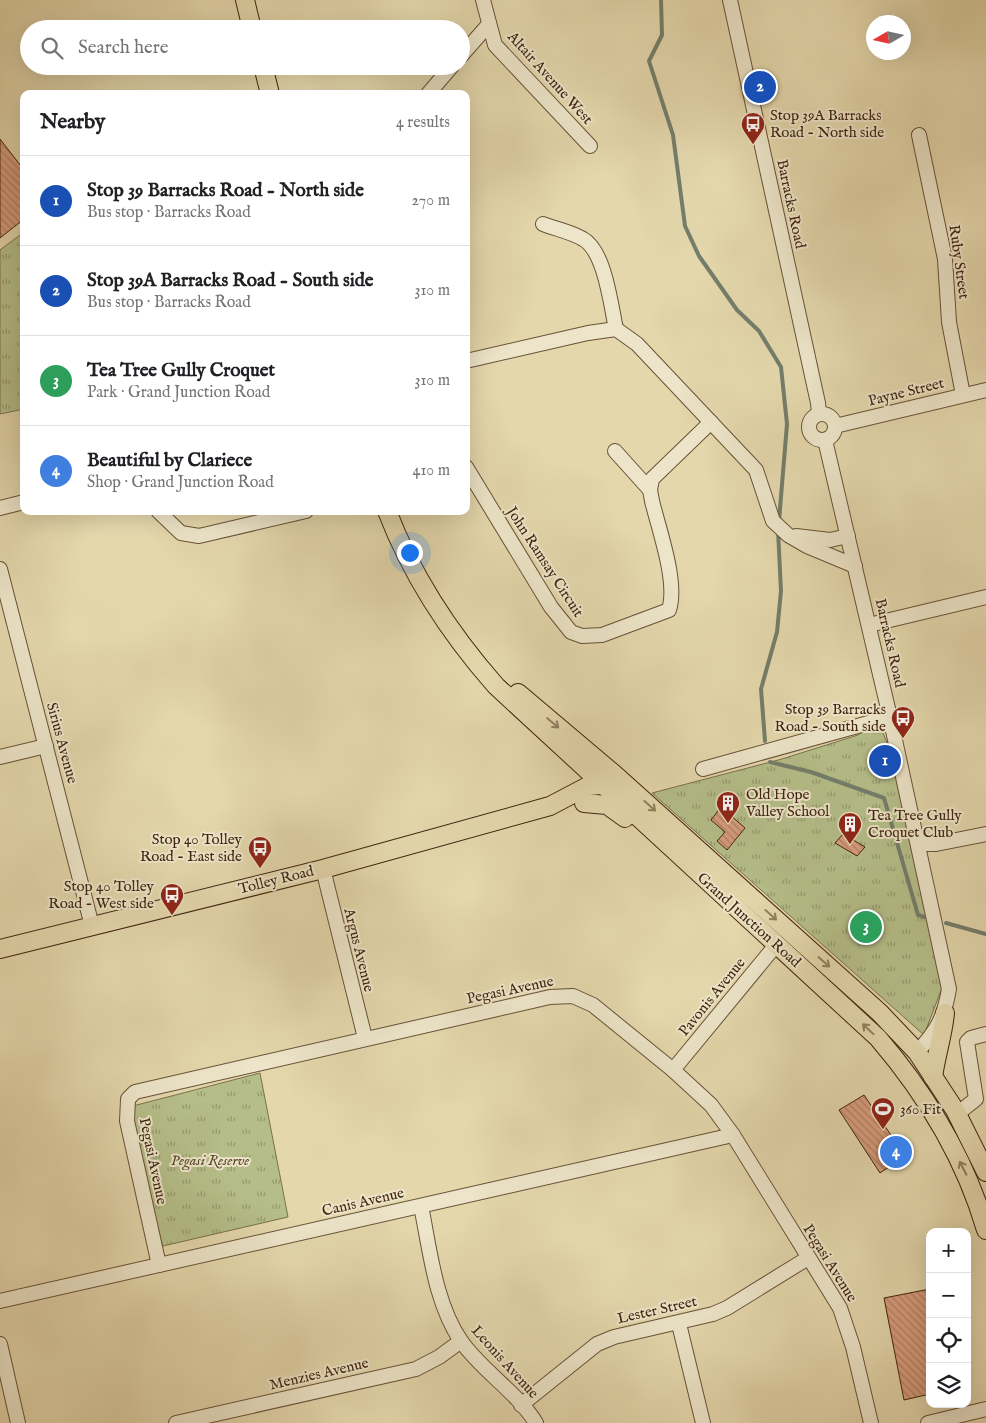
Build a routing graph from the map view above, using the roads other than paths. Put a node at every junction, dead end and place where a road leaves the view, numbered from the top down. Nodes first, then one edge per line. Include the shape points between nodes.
1 (245, 0) edge
2 (483, 0) edge
3 (730, 0) edge
4 (250, 20) edge
5 (489, 24) junction
6 (470, 46) edge
7 (265, 75) edge
8 (444, 75) edge
9 (269, 90) edge
10 (431, 90) edge
11 (919, 135) dead end
12 (590, 146) dead end
13 (543, 224) dead end
14 (616, 329) junction
15 (470, 360) edge
16 (986, 390) edge
17 (963, 395) junction
18 (818, 414) junction
19 (712, 422) junction
20 (835, 426) junction
21 (824, 440) junction
22 (615, 451) dead end
23 (470, 474) edge
24 (650, 490) junction
25 (20, 503) edge
26 (0, 508) edge
27 (162, 515) edge
28 (289, 515) edge
29 (390, 515) edge
30 (787, 534) junction
31 (848, 536) junction
32 (855, 566) junction
33 (0, 569) edge
34 (986, 597) edge
35 (869, 625) junction
36 (463, 645) junction
37 (890, 717) junction
38 (46, 746) junction
39 (0, 757) edge
40 (572, 758) junction
41 (703, 769) dead end
42 (608, 779) junction
43 (578, 798) junction
44 (986, 834) edge
45 (919, 844) junction
46 (323, 869) junction
47 (700, 876) junction
48 (92, 926) junction
49 (787, 930) junction
50 (776, 945) junction
51 (0, 948) edge
52 (945, 1013) junction
53 (986, 1034) edge
54 (364, 1038) junction
55 (917, 1052) junction
56 (901, 1065) junction
57 (673, 1070) junction
58 (933, 1077) junction
59 (957, 1114) junction
60 (733, 1135) junction
61 (986, 1172) edge
62 (421, 1206) junction
63 (986, 1230) edge
64 (808, 1258) junction
65 (159, 1265) junction
66 (0, 1301) edge
67 (679, 1324) junction
68 (461, 1341) junction
69 (0, 1344) edge
70 (522, 1405) junction
71 (986, 1409) edge
72 (18, 1423) edge
73 (176, 1423) edge
74 (536, 1423) edge
75 (703, 1423) edge
76 (871, 1423) edge
77 (928, 1423) edge

1 - 4 main road
2 - 5 street, Altair Avenue West
3 - 18 street, Barracks Road
5 - 6 street
5 - 12 street, Altair Avenue West via 495,45
7 - 9 main road
8 - 10 street
11 - 17 street, Ruby Street via 944,259 949,322
13 - 14 street via 584,239 596,250
14 - 15 street
14 - 19 street via 637,344
16 - 17 street, Payne Street
17 - 20 street, Payne Street
18 - 20 street via 827,415
18 - 21 street via 810,420 808,430 814,439
19 - 24 street via 652,479
19 - 30 street via 756,470 774,522
20 - 21 street via 832,435
21 - 31 street, Barracks Road
22 - 24 street
23 - 24 street, John Ramsay Circuit via 551,607 571,632 582,636 602,635 669,610 672,601 670,578
25 - 26 street
27 - 28 street via 181,533 199,536
29 - 36 main road, Grand Junction Road via 413,568
30 - 31 street via 830,540
30 - 32 street via 806,546
31 - 32 street, Barracks Road
32 - 35 street, Barracks Road
33 - 38 street, Sirius Avenue
34 - 35 street
35 - 37 street, Barracks Road
36 - 40 main road, Grand Junction Road via 496,686
36 -> 42 main road, Grand Junction Road
37 - 41 street
37 - 45 street, Barracks Road
38 - 39 street
38 - 48 street, Sirius Avenue
40 - 42 main road, Grand Junction Road
40 - 43 main road
42 - 43 main road, Tolley Road via 599,793
42 - 47 main road, Grand Junction Road
42 -> 49 main road, Grand Junction Road
43 - 46 main road, Tolley Road
43 - 47 main road via 612,808 684,869
44 - 45 street via 936,844
45 - 52 street, Barracks Road via 949,989
46 - 48 main road, Tolley Road
46 - 54 street, Argus Avenue
47 - 50 main road, Grand Junction Road
48 - 51 main road, Tolley Road
49 - 50 main road
49 -> 55 main road, Grand Junction Road via 880,1013
56 -> 50 main road, Grand Junction Road via 878,1038
50 - 57 street, Pavonis Avenue
52 - 55 street, Barracks Road via 935,1032
52 - 58 main road
53 - 59 street via 967,1042 976,1099
54 - 57 street, Pegasi Avenue via 550,997 573,996 593,1005
54 - 65 street, Pegasi Avenue via 149,1088 135,1092 128,1099 127,1122
55 - 56 main road
55 - 58 main road, Grand Junction Road
63 -> 56 main road, Grand Junction Road via 967,1174 941,1124
57 - 60 street, Pegasi Avenue via 711,1105
58 - 59 main road, Grand Junction Road
59 - 61 main road, Grand Junction Road
60 - 62 street, Canis Avenue
60 - 64 street, Pegasi Avenue
62 - 65 street, Canis Avenue
62 - 68 street, Leonis Avenue via 441,1294
64 - 67 street, Lester Street via 726,1308
64 - 76 street, Pegasi Avenue via 840,1308
65 - 66 street, Canis Avenue
67 - 70 street, Lester Street via 614,1337 597,1344
67 - 75 street
68 - 70 street, Leonis Avenue
68 - 73 street, Menzies Avenue via 416,1369
69 - 72 street
70 - 74 street, Leonis Avenue
71 - 77 street

